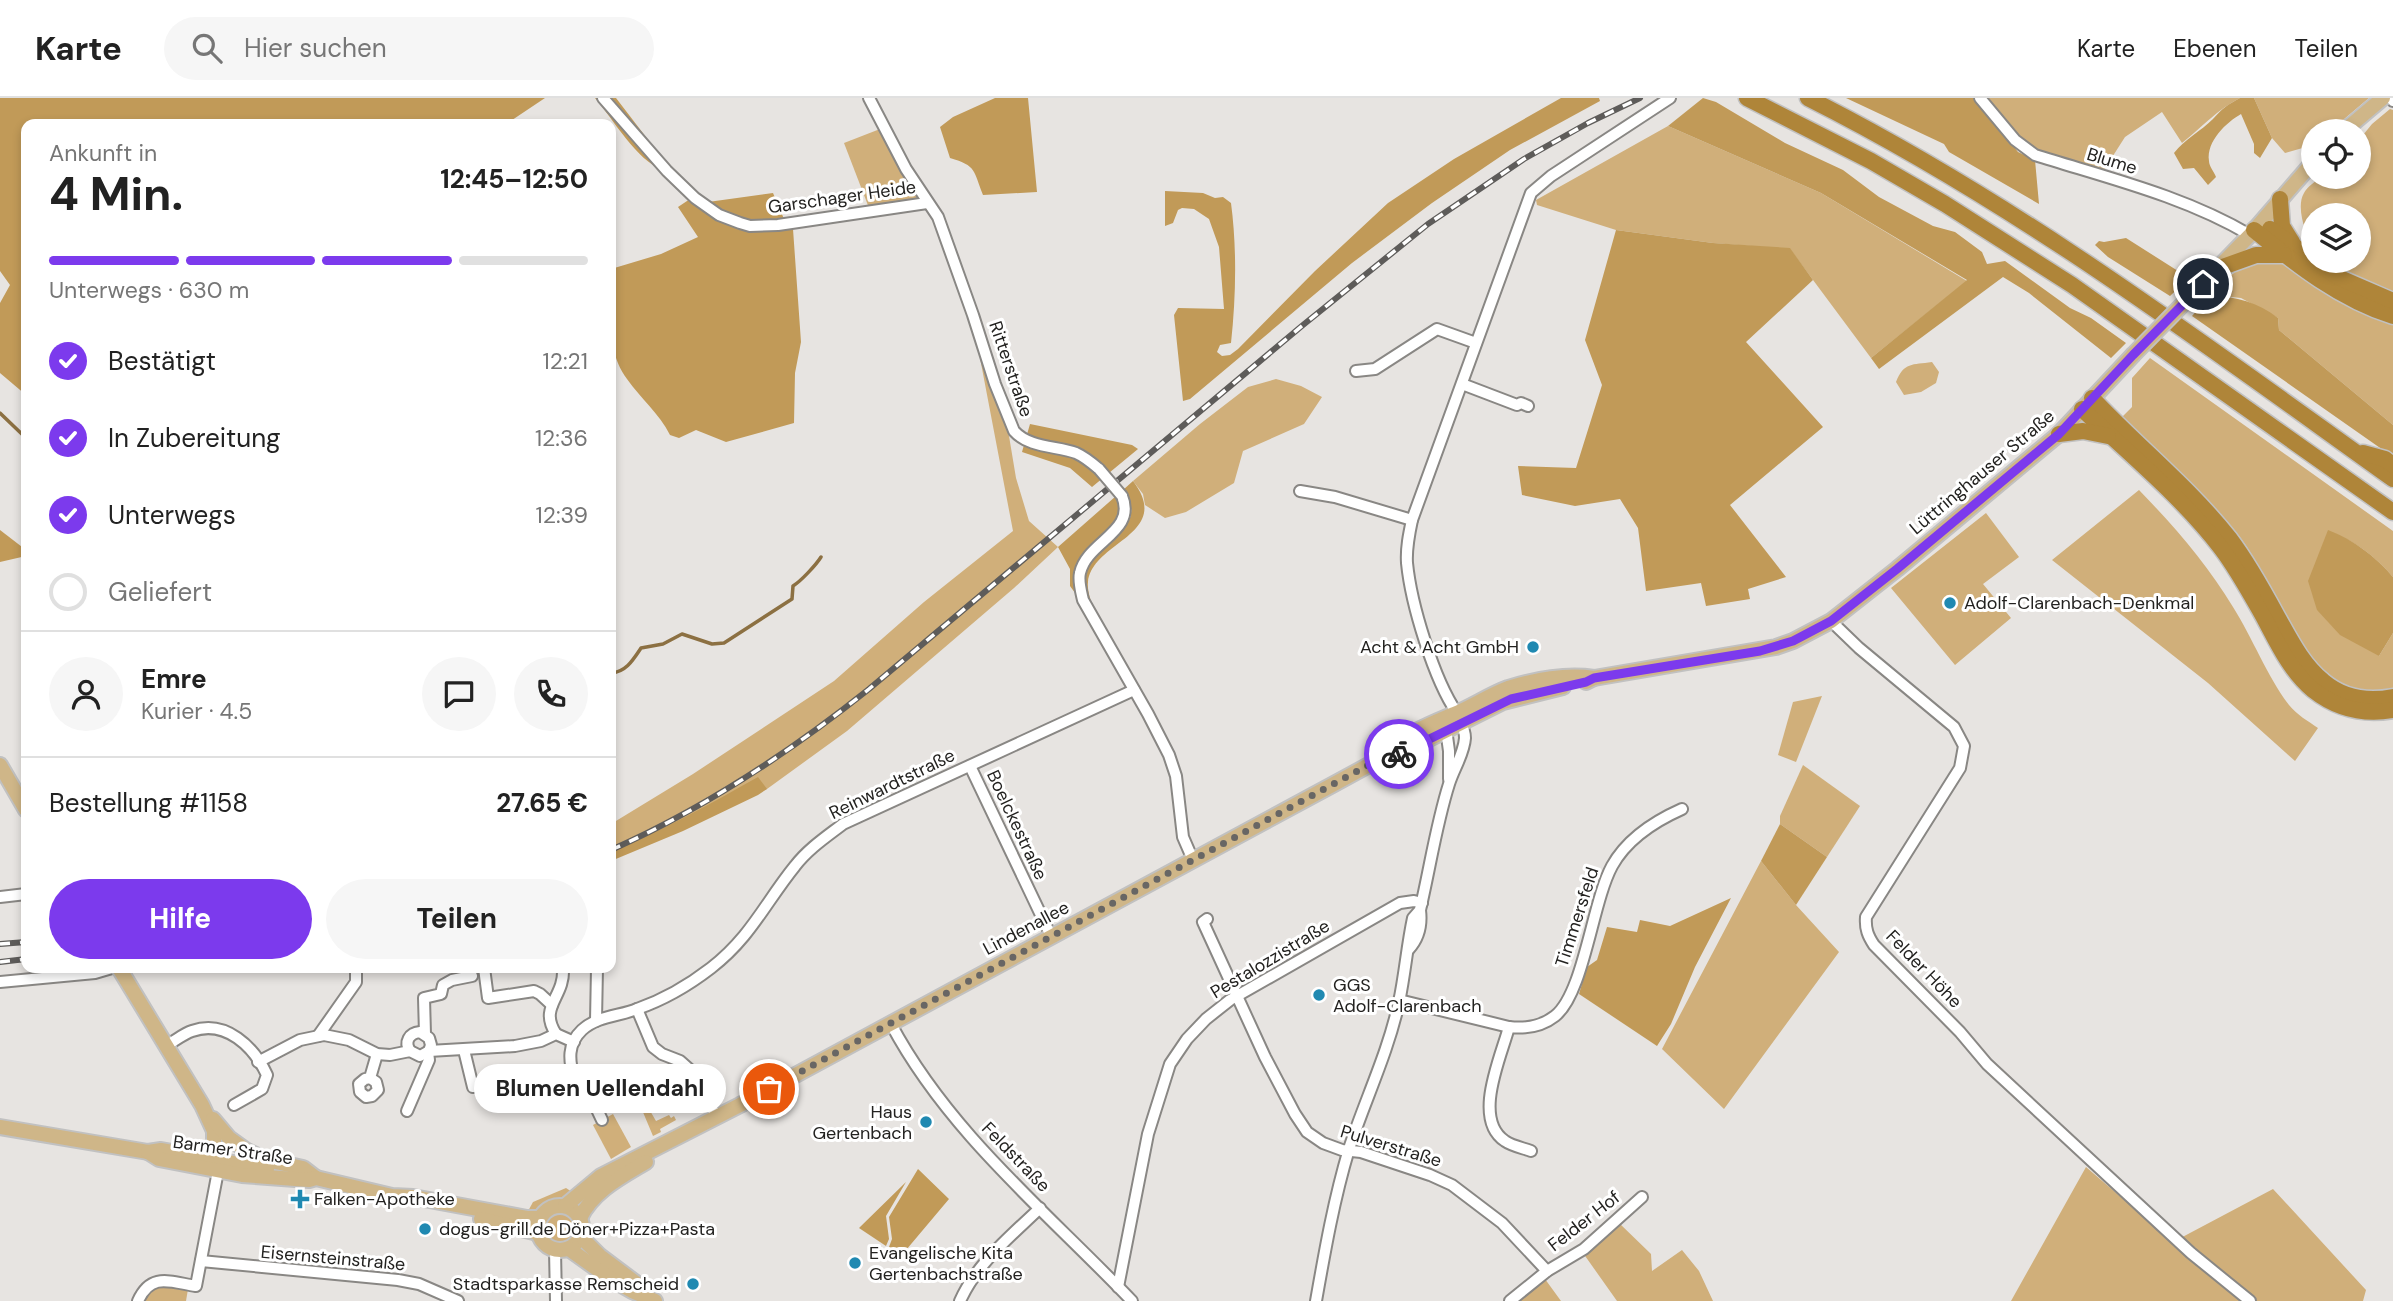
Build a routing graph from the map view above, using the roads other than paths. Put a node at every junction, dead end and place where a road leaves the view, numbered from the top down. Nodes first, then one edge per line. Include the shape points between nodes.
1 (603, 98) edge
2 (869, 98) edge
3 (1670, 98) edge
4 (1747, 98) edge
5 (1808, 98) edge
6 (1980, 98) edge
7 (2383, 98) edge
8 (2358, 119) edge
9 (2301, 176) edge
10 (2280, 199) junction
11 (928, 204) junction
12 (2255, 229) junction
13 (2290, 251) junction
14 (2301, 256) edge
15 (2217, 270) junction
16 (2332, 273) edge
17 (2393, 301) edge
18 (2393, 316) edge
19 (1476, 343) junction
20 (1356, 371) dead end
21 (1462, 384) junction
22 (2087, 404) junction
23 (1528, 406) dead end
24 (2059, 434) junction
25 (2111, 437) junction
26 (2353, 451) junction
27 (2393, 465) edge
28 (2393, 479) edge
29 (1300, 491) dead end
30 (2391, 512) edge
31 (1412, 520) junction
32 (1831, 621) junction
33 (1134, 690) junction
34 (2393, 697) edge
35 (2393, 710) edge
36 (1452, 721) junction
37 (0, 765) edge
38 (970, 766) junction
39 (1450, 782) junction
40 (21, 801) edge
41 (1682, 810) dead end
42 (1193, 860) junction
43 (21, 895) edge
44 (0, 897) edge
45 (1421, 907) junction
46 (1207, 919) dead end
47 (1052, 936) junction
48 (94, 973) edge
49 (122, 973) edge
50 (356, 973) edge
51 (485, 973) edge
52 (563, 973) edge
53 (597, 973) edge
54 (472, 976) dead end
55 (0, 982) edge
56 (1237, 997) junction
57 (1399, 1000) junction
58 (552, 1005) junction
59 (637, 1009) junction
60 (596, 1021) junction
61 (891, 1024) junction
62 (1509, 1027) junction
63 (425, 1034) junction
64 (556, 1034) junction
65 (318, 1036) junction
66 (574, 1042) junction
67 (167, 1045) junction
68 (464, 1050) junction
69 (410, 1051) junction
70 (428, 1051) junction
71 (377, 1054) junction
72 (258, 1062) junction
73 (370, 1078) dead end
74 (575, 1081) junction
75 (593, 1101) junction
76 (234, 1105) dead end
77 (407, 1111) dead end
78 (206, 1114) junction
79 (717, 1117) junction
80 (602, 1120) dead end
81 (0, 1127) edge
82 (222, 1130) junction
83 (681, 1136) junction
84 (1531, 1151) dead end
85 (1349, 1152) junction
86 (219, 1165) junction
87 (313, 1176) junction
88 (1642, 1197) dead end
89 (565, 1206) junction
90 (1040, 1208) junction
91 (580, 1218) junction
92 (539, 1225) junction
93 (581, 1235) junction
94 (562, 1249) junction
95 (201, 1261) junction
96 (1547, 1271) junction
97 (1118, 1287) junction
98 (651, 1299) edge
99 (138, 1301) edge
100 (458, 1301) edge
101 (556, 1301) edge
102 (960, 1301) edge
103 (1132, 1301) edge
104 (1316, 1301) edge
105 (1510, 1301) edge
106 (2250, 1301) edge

1 - 11 street, Garschager Heide via 695,198 740,223 778,225
2 - 11 street, Ritterstraße
3 - 19 street via 1531,193
4 - 30 highway via 1871,161 2072,285
5 - 26 highway via 1958,180 2059,245
6 - 12 street, Blume via 2015,141 2035,155 2186,202
7 - 8 main road
9 - 10 main road, Lüttringhauser Straße
10 - 12 main road, Lüttringhauser Straße
10 - 13 highway
11 - 33 street, Ritterstraße, bridge via 950,248 1014,432 1030,442 1077,453 1099,469 1122,496 1122,523 1090,554 1079,575 1083,600
12 - 13 highway
12 - 15 main road, Lüttringhauser Straße
13 - 14 highway
13 - 15 highway via 2256,255
13 - 18 highway via 2349,299
15 - 22 main road, Lüttringhauser Straße, bridge
16 - 17 highway
19 - 20 street via 1437,329 1375,369
19 - 21 street
21 - 23 street
21 - 31 street
22 - 24 main road, Lüttringhauser Straße
22 - 25 highway
22 - 34 highway via 2185,488 2222,530 2317,676 2352,697
24 - 25 highway via 2083,431
24 - 32 main road, Lüttringhauser Straße
25 - 35 highway via 2215,541 2306,684 2345,708
26 - 27 highway
26 - 28 highway
29 - 31 street
31 - 36 street via 1408,573
32 - 36 main road, Lüttringhauser Straße via 1768,649 1594,678 1523,684
32 - 106 street, Felder Höhe via 1954,727 1964,746 1960,768 1866,917 1868,936 1987,1064
33 - 38 street, Reinwardtstraße
33 - 42 street, Ritterstraße via 1176,776 1183,838
36 - 39 street
36 - 39 street via 1465,736
36 - 42 main road, Lindenallee via 1399,754 1389,754
37 - 40 main road
38 - 47 street, Boelckestraße
38 - 59 street, Reinwardtstraße via 843,824 795,866 732,951 681,988
39 - 45 street
41 - 62 street, Timmersfeld via 1642,832 1612,867 1572,991 1557,1015 1537,1026
42 - 47 main road, Lindenallee
43 - 44 street
45 - 56 street, Pestalozzistraße via 1413,901 1400,903
45 - 57 street via 1417,940 1409,949
46 - 56 street, Pulverstraße via 1203,922
47 - 61 main road, Lindenallee
48 - 55 street
49 - 67 main road
50 - 65 street via 356,982
51 - 58 street via 488,998 534,991
52 - 58 street via 562,987
53 - 60 street
54 - 63 street via 452,980 443,985 441,995 424,998
56 - 85 street, Pulverstraße via 1307,1132
56 - 97 street, Pestalozzistraße via 1206,1018 1170,1064 1148,1134
57 - 62 street, Timmersfeld
57 - 85 street via 1382,1065 1369,1089
58 - 64 street via 551,1027
59 - 60 street, Reinwardtstraße
59 - 79 street via 653,1047 689,1069
60 - 66 street, Reinwardtstraße
61 - 79 main road, Lindenallee
61 - 90 street, Feldstraße via 950,1112
62 - 84 street via 1489,1099 1490,1115 1505,1141
63 - 69 street via 410,1036
63 - 70 street via 430,1041
64 - 66 street
64 - 68 street via 519,1045
65 - 71 street via 338,1036
65 - 72 street
66 - 74 street via 568,1057
67 - 72 street via 191,1031 218,1029 239,1037
67 - 78 main road
68 - 70 street
68 - 74 street via 472,1087 515,1096 522,1090 544,1090
69 - 70 street via 420,1056
69 - 71 street
70 - 77 street via 429,1060
71 - 73 street
72 - 76 street via 267,1076 262,1088
74 - 75 street via 577,1098
74 - 75 street via 585,1077 595,1081 598,1091
75 - 80 street
78 - 82 main road
78 - 86 main road via 214,1131
79 - 83 main road, Lindenallee
81 - 86 main road, Barmer Straße via 148,1152 159,1159
82 - 86 main road via 226,1148
82 - 87 main road via 251,1153 303,1168
83 - 89 main road, Lindenallee via 601,1176
83 - 91 main road, Lindenallee via 599,1192
85 - 96 street, Pulverstraße via 1361,1152 1452,1185 1496,1218
85 - 104 street
86 - 87 main road, Barmer Straße
86 - 95 street
87 - 92 main road, Barmer Straße via 413,1204
88 - 96 street, Felder Hof via 1584,1249
89 - 91 main road
89 - 92 main road via 548,1209
90 - 97 street, Feldstraße
90 - 102 street via 982,1266
91 - 93 main road
92 - 94 main road via 542,1242
93 - 94 main road via 579,1241
93 - 98 main road
94 - 98 main road
94 - 101 street
95 - 99 street via 196,1286 154,1282
95 - 100 street, Eisernsteinstraße via 398,1279
96 - 105 street, Felder Hof
97 - 103 street, Feldstraße

